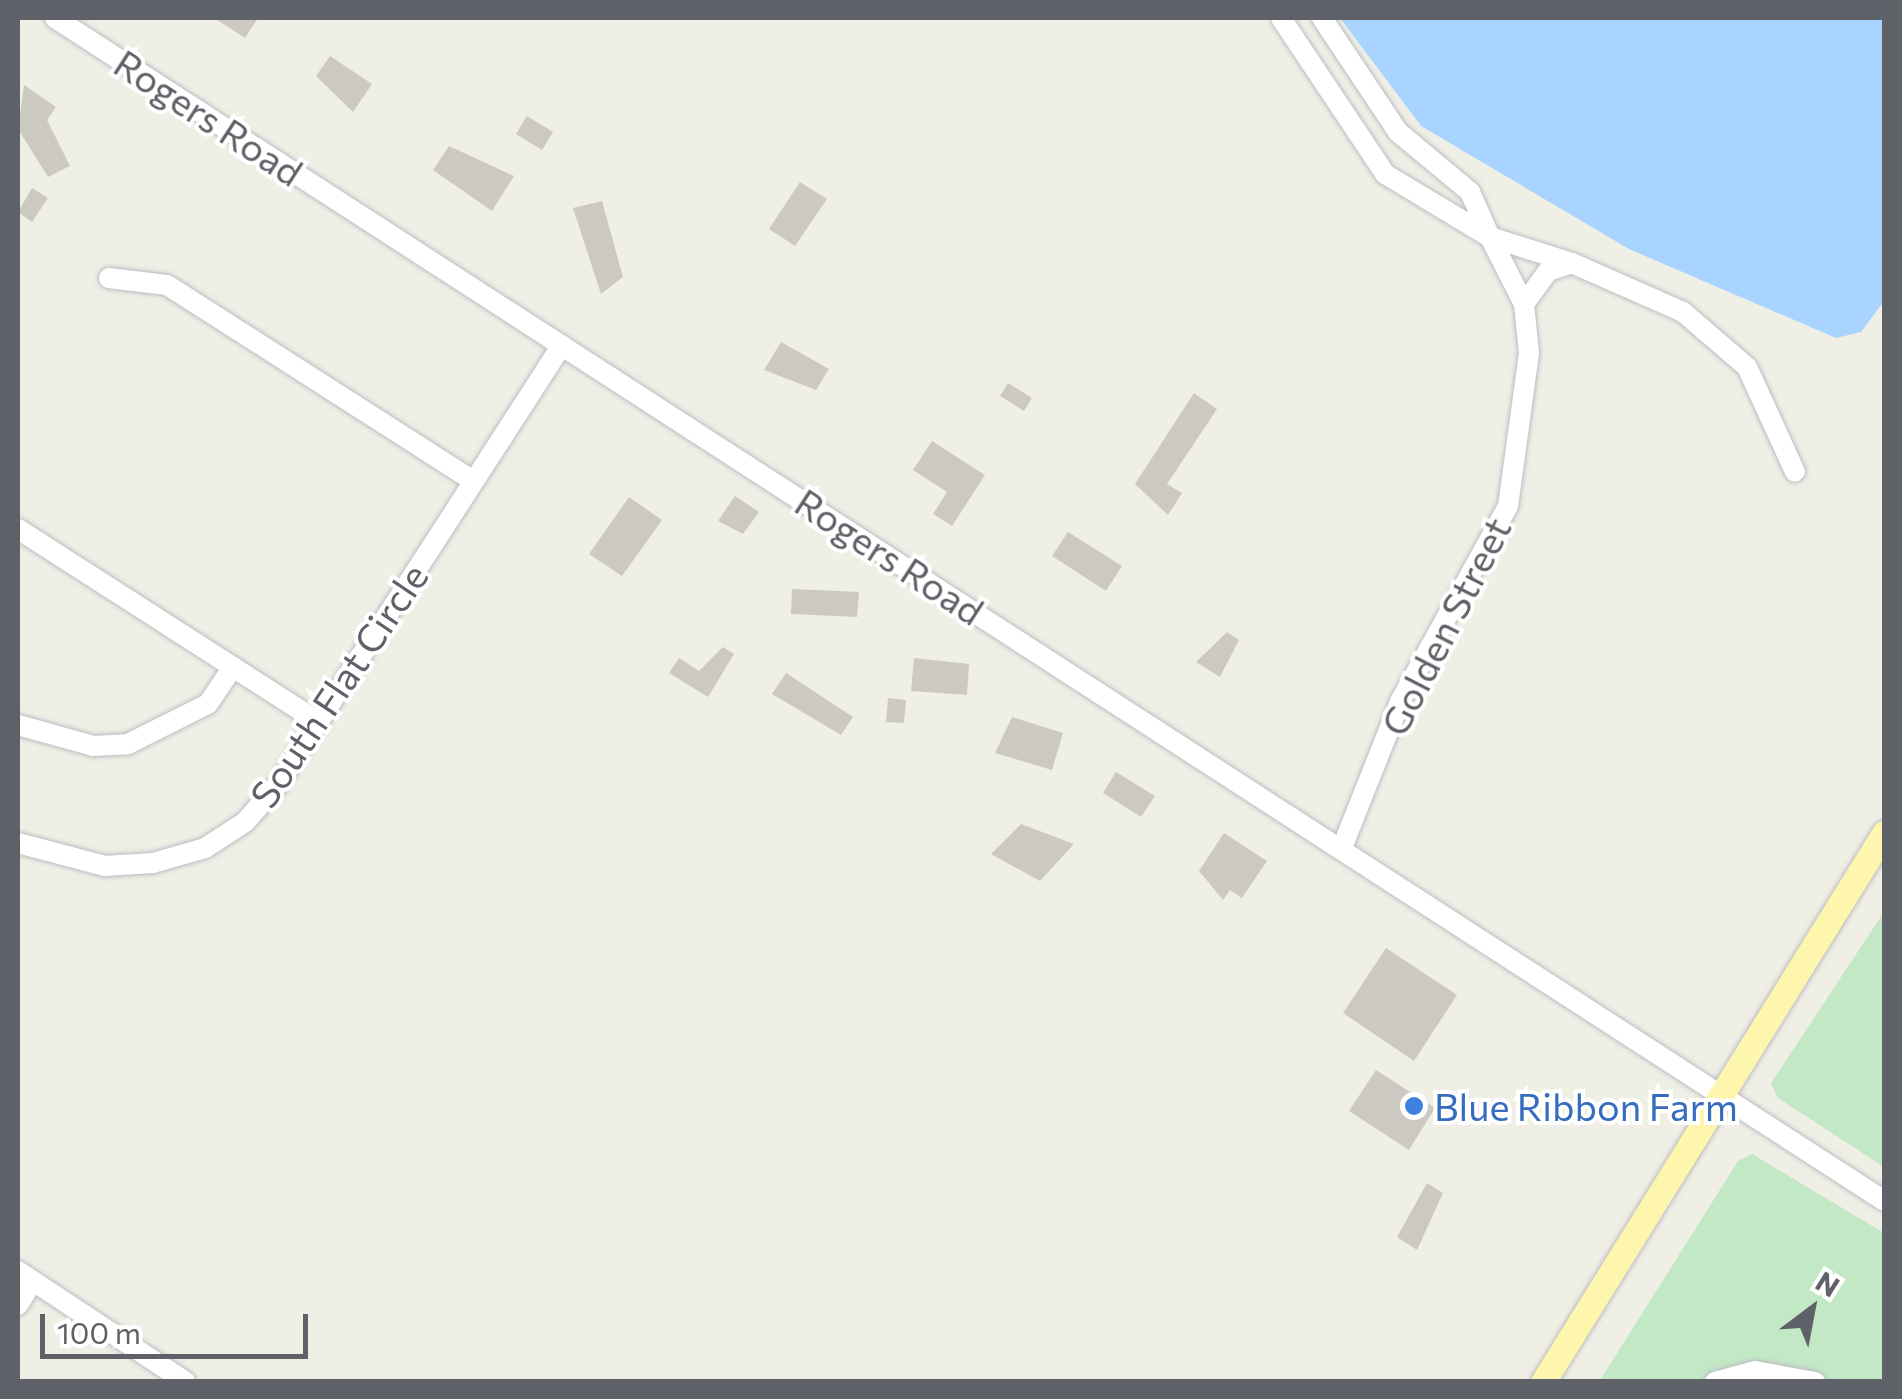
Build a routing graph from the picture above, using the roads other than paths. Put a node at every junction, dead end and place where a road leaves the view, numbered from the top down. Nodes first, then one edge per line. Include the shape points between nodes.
1 (55, 18) edge
2 (1282, 18) edge
3 (1322, 18) edge
4 (1490, 237) junction
5 (1572, 263) junction
6 (109, 278) dead end
7 (1524, 304) junction
8 (562, 345) junction
9 (1795, 472) dead end
10 (474, 481) junction
11 (18, 529) edge
12 (232, 667) junction
13 (319, 722) junction
14 (18, 725) edge
15 (1884, 833) edge
16 (18, 843) edge
17 (1342, 848) junction
18 (1724, 1096) junction
19 (1884, 1201) edge
20 (25, 1276) edge
21 (18, 1305) edge
22 (1728, 1380) edge
23 (186, 1382) edge
24 (1544, 1382) edge
25 (1815, 1382) edge

1 - 8 street, Rogers Road
2 - 4 street via 1386,174
3 - 4 street, Golden Street via 1398,132 1464,184
4 - 5 street
4 - 7 street, Golden Street
5 - 7 street via 1548,271
5 - 9 street via 1655,296 1728,345 1753,377
6 - 10 street via 167,285
7 - 17 street, Golden Street via 1530,394 1508,506 1400,702
8 - 10 street, South Flat Circle
8 - 17 street, Rogers Road
10 - 13 street, South Flat Circle
11 - 12 street
12 - 13 street
12 - 14 street via 208,704 128,744 93,746
13 - 16 street, South Flat Circle via 277,786 205,848 105,866
15 - 18 main road
17 - 18 street, Rogers Road
18 - 19 street, Rogers Road
18 - 24 main road
20 - 21 street
20 - 23 street
22 - 25 street via 1798,1373

